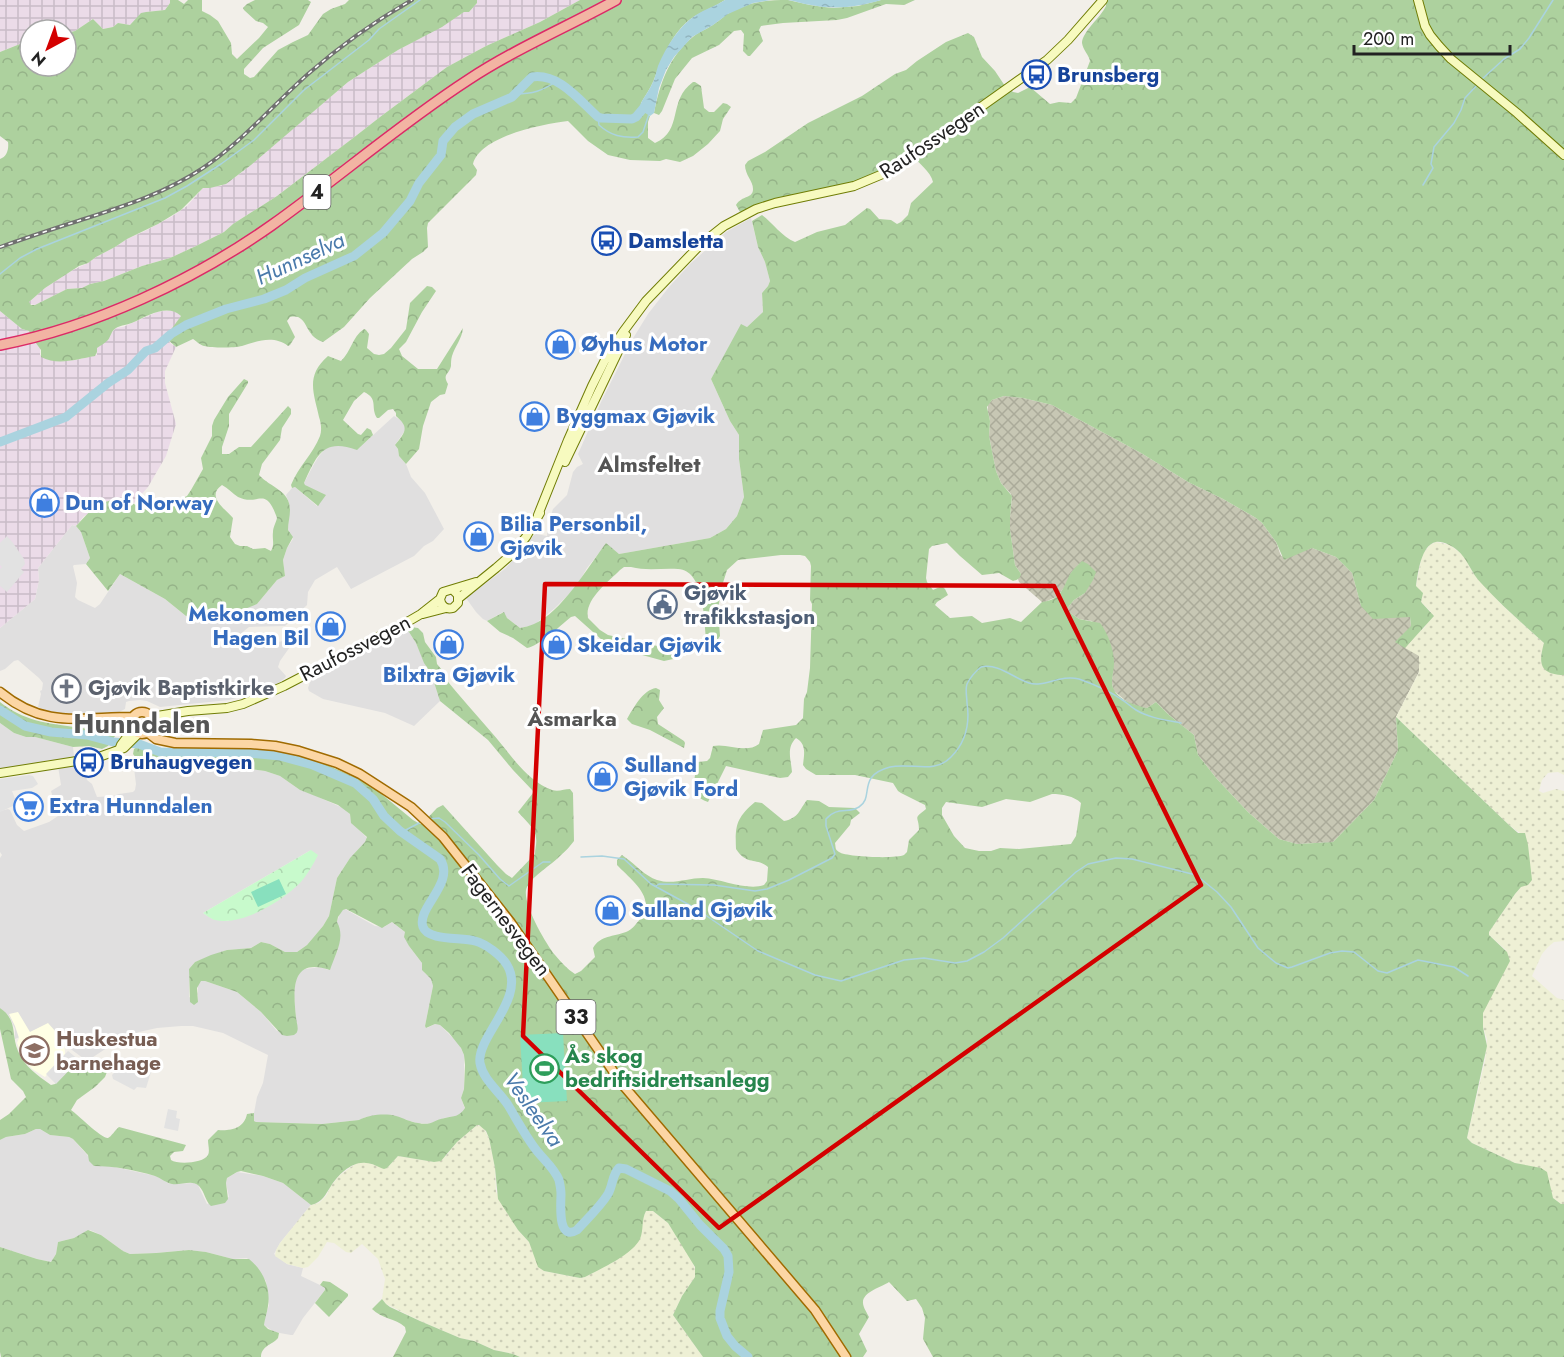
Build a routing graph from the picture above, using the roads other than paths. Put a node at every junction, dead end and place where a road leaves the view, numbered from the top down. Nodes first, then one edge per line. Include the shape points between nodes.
1 (606, 0) edge
2 (616, 0) edge
3 (1103, 0) edge
4 (1418, 0) edge
5 (1564, 155) edge
6 (0, 340) edge
7 (0, 345) edge
8 (477, 582) junction
9 (453, 590) junction
10 (459, 597) junction
11 (440, 599) junction
12 (446, 608) junction
13 (422, 614) junction
14 (1, 692) edge
15 (142, 726) junction
16 (0, 773) edge
17 (846, 1357) edge

1 - 6 highway, 4 via 467,74 275,217 222,251 85,317
2 - 7 highway, 4 via 468,80 271,226 222,257 86,322
3 - 8 main road, Raufossvegen via 1047,60 902,163 854,186 775,203 740,216 700,245 651,297 624,337 548,500 525,537 512,554
4 - 5 main road via 1425,26 1439,46
8 - 9 main road, Raufossvegen
8 - 10 main road, Raufossvegen
9 - 10 main road
9 - 11 main road, Raufossvegen via 443,592
10 - 12 main road, Raufossvegen via 455,607
11 - 12 main road
11 - 13 main road, Raufossvegen
12 - 13 main road, Raufossvegen
13 - 15 main road, Raufossvegen via 243,704 172,714
14 - 15 main road via 22,708 45,716 113,719
15 - 16 main road via 119,750 96,758
15 - 17 main road, Fagernesvegen / 33 via 153,738 175,743 251,744 299,751 360,774 411,807 443,837 511,923 622,1084 815,1310

